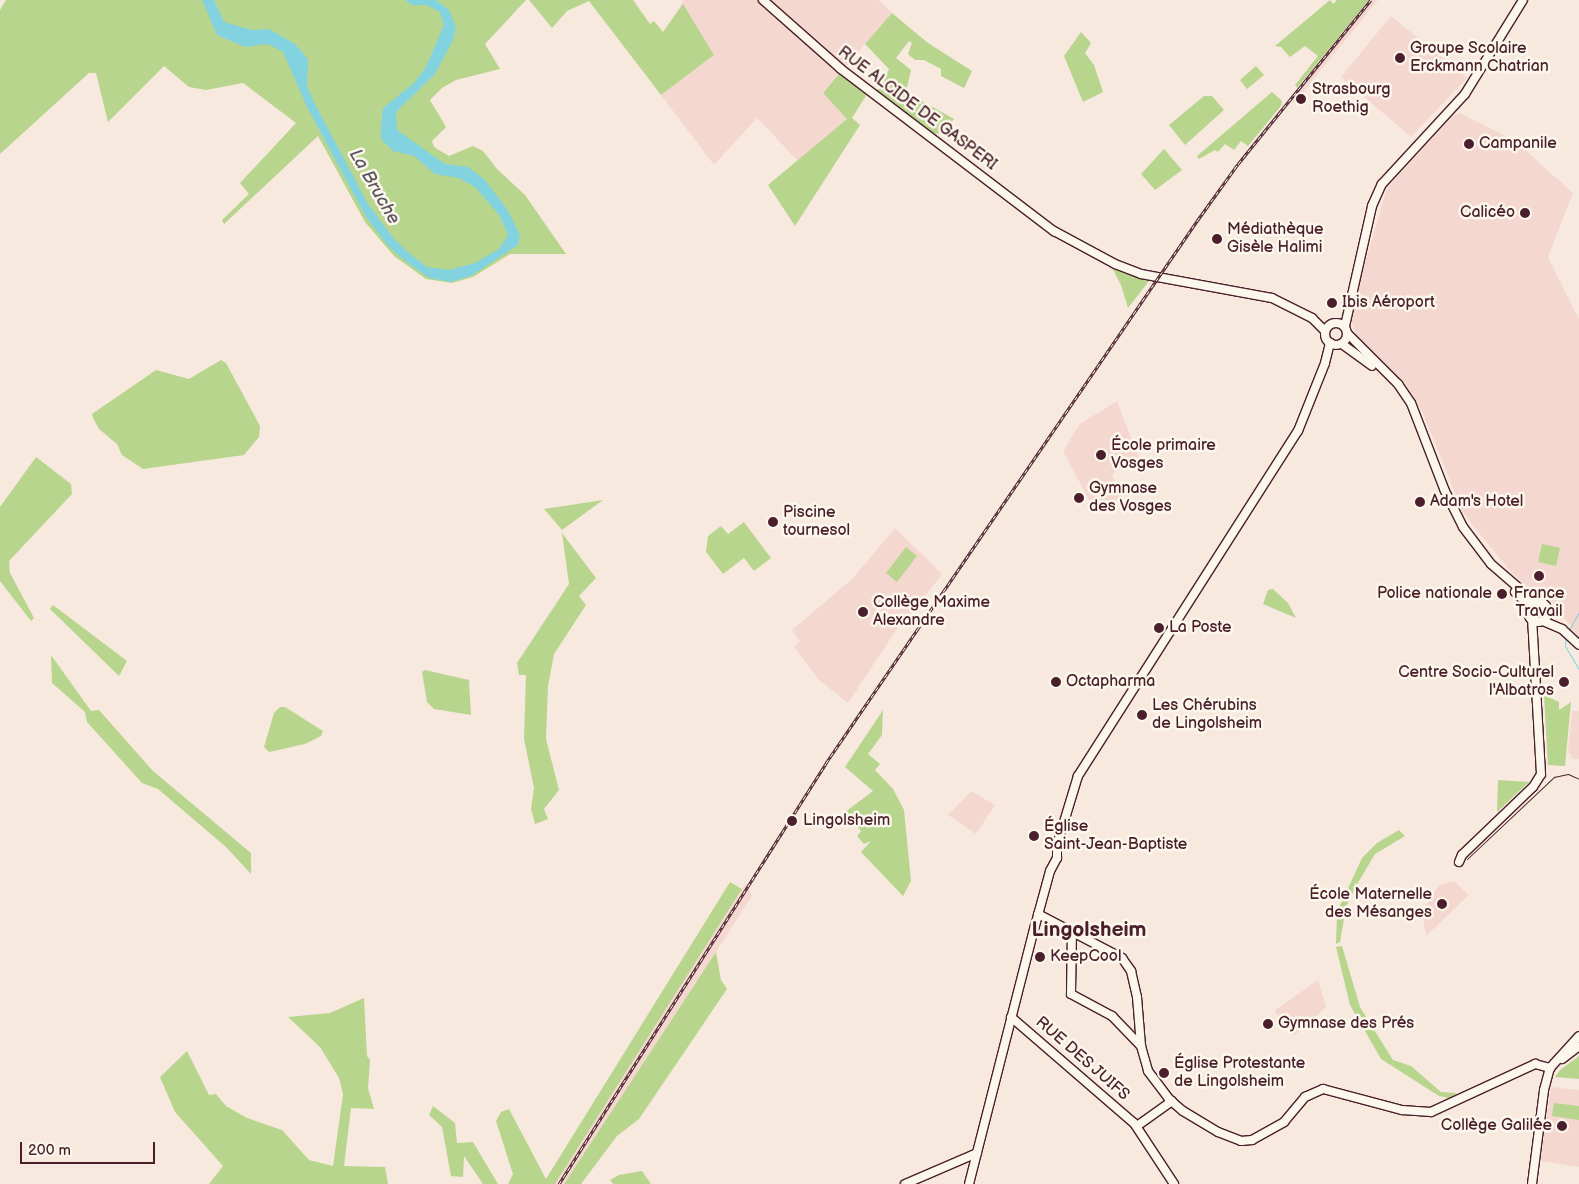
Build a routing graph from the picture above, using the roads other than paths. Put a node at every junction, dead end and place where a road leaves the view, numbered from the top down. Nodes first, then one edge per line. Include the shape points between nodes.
1 (1523, 0) edge
2 (766, 2) edge
3 (1348, 302) junction
4 (1312, 318) junction
5 (1333, 323) junction
6 (1346, 330) junction
7 (1325, 331) junction
8 (1337, 344) junction
9 (1490, 565) junction
10 (1532, 604) junction
11 (1548, 613) junction
12 (1538, 621) junction
13 (1555, 624) junction
14 (1579, 645) edge
15 (1459, 862) dead end
16 (1038, 914) junction
17 (1072, 930) junction
18 (1011, 1017) junction
19 (1579, 1036) edge
20 (1141, 1046) junction
21 (1579, 1046) edge
22 (1550, 1068) junction
23 (1170, 1100) junction
24 (1136, 1124) junction
25 (978, 1150) junction
26 (905, 1184) edge
27 (970, 1184) edge
28 (1174, 1184) edge
29 (1532, 1184) edge

1 - 3 main road via 1465,94 1382,184 1372,206
2 - 4 main road, RUE ALCIDE DE GASPERI via 859,84 1054,231 1100,256 1151,276 1263,295
3 - 5 main road
3 - 6 main road
4 - 5 main road
4 - 7 main road
5 - 6 main road
5 - 7 main road
6 - 8 main road
6 - 9 main road via 1404,392 1451,505
7 - 8 main road
8 - 9 main road via 1384,377 1400,395 1441,494 1460,530
8 - 16 main road via 1325,363 1298,431 1081,770
9 - 10 main road
10 - 11 main road via 1544,604
10 - 12 main road via 1528,615
11 - 12 main road
11 - 13 main road
12 - 13 main road
12 - 15 main road via 1534,632 1541,774 1533,787 1462,854
13 - 14 main road
16 - 17 main road
16 - 18 main road
17 - 20 main road via 1105,946 1122,958 1131,971
17 - 20 main road via 1071,994 1112,1016
18 - 24 main road, RUE DES JUIFS
18 - 25 main road
19 - 22 main road
20 - 23 main road via 1148,1072
21 - 22 main road
22 - 23 main road via 1535,1064 1431,1112 1402,1110 1323,1089 1305,1097 1284,1122 1247,1141 1218,1132
22 - 29 main road via 1544,1090
23 - 24 main road
24 - 28 main road, RUE DES JUIFS
25 - 26 main road
25 - 27 main road

